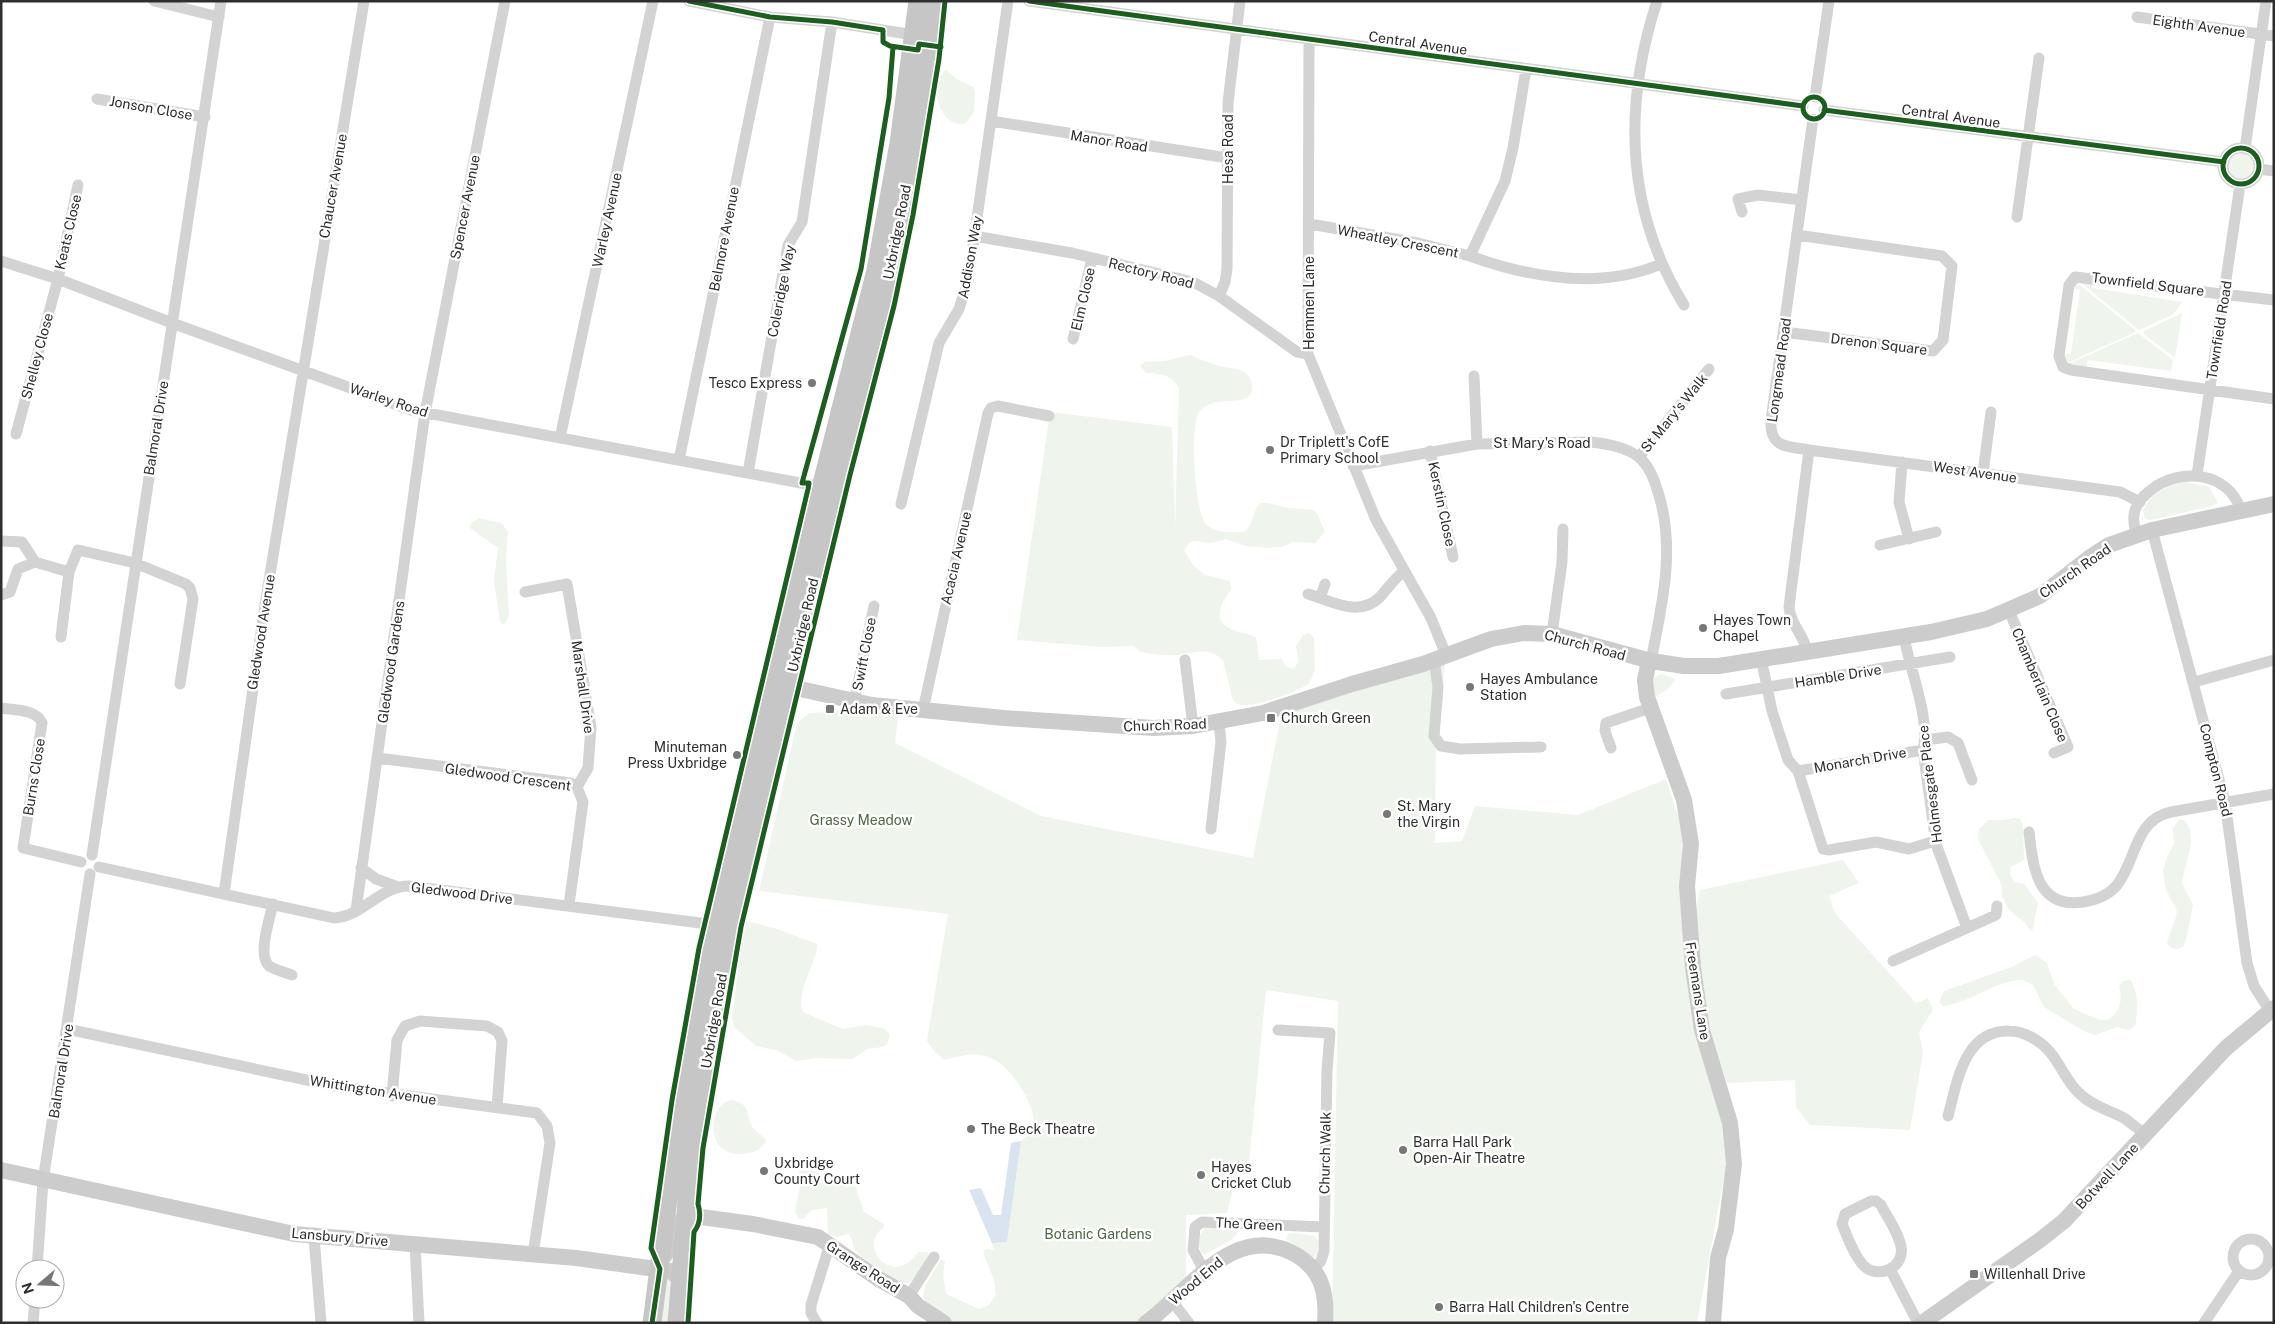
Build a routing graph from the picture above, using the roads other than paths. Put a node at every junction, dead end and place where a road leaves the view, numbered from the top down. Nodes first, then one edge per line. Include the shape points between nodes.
1 (154, 1) edge
2 (221, 1) edge
3 (364, 1) edge
4 (505, 1) edge
5 (653, 1) edge
6 (689, 1) edge
7 (930, 1) edge
8 (1008, 1) edge
9 (1029, 1) edge
10 (1240, 1) edge
11 (1657, 1) edge
12 (1829, 1) edge
13 (2266, 1) edge
14 (219, 17) junction
15 (2137, 17) dead end
16 (770, 18) junction
17 (832, 22) junction
18 (1237, 30) junction
19 (914, 35) junction
20 (2261, 35) junction
21 (2274, 36) edge
22 (1309, 40) junction
23 (2039, 58) dead end
24 (1526, 69) junction
25 (1638, 84) junction
26 (1815, 97) junction
27 (97, 99) dead end
28 (1803, 106) junction
29 (1824, 110) junction
30 (205, 117) junction
31 (1813, 119) junction
32 (991, 122) junction
33 (2028, 138) junction
34 (2245, 149) junction
35 (1228, 158) junction
36 (2224, 162) junction
37 (2259, 169) junction
38 (2274, 171) edge
39 (2240, 184) junction
40 (78, 185) dead end
41 (1802, 200) junction
42 (1742, 212) dead end
43 (904, 214) junction
44 (2017, 217) dead end
45 (1310, 224) junction
46 (885, 225) junction
47 (1797, 235) junction
48 (974, 236) junction
49 (1470, 256) junction
50 (1092, 258) junction
51 (1, 261) edge
52 (1661, 264) junction
53 (58, 279) junction
54 (2224, 294) junction
55 (1219, 296) junction
56 (2274, 300) edge
57 (1684, 305) dead end
58 (172, 323) junction
59 (1784, 332) junction
60 (1073, 339) dead end
61 (1308, 354) junction
62 (1709, 369) dead end
63 (302, 371) junction
64 (1474, 376) dead end
65 (2209, 390) junction
66 (2274, 399) edge
67 (1991, 412) dead end
68 (425, 413) junction
69 (1049, 416) dead end
70 (16, 434) dead end
71 (560, 438) junction
72 (1477, 444) junction
73 (1809, 450) junction
74 (1430, 451) junction
75 (1639, 457) junction
76 (679, 460) junction
77 (1902, 462) junction
78 (1353, 466) junction
79 (748, 473) junction
80 (1983, 473) junction
81 (2197, 475) junction
82 (822, 487) junction
83 (2140, 502) junction
84 (901, 504) dead end
85 (2274, 504) edge
86 (2241, 511) junction
87 (1563, 529) dead end
88 (2152, 530) junction
89 (1936, 532) dead end
90 (2136, 535) junction
91 (1909, 539) junction
92 (1, 541) edge
93 (1880, 545) dead end
94 (1453, 557) dead end
95 (35, 562) junction
96 (135, 563) junction
97 (1404, 571) junction
98 (69, 572) junction
99 (1325, 584) dead end
100 (525, 592) dead end
101 (1308, 594) dead end
102 (1, 595) edge
103 (1320, 598) junction
104 (874, 606) dead end
105 (2009, 611) junction
106 (1552, 634) junction
107 (1904, 636) junction
108 (61, 637) dead end
109 (1807, 651) junction
110 (1950, 657) dead end
111 (1440, 658) junction
112 (1762, 658) junction
113 (1185, 660) dead end
114 (2274, 660) edge
115 (1650, 661) junction
116 (1909, 664) junction
117 (2194, 682) junction
118 (180, 684) dead end
119 (782, 685) junction
120 (1767, 687) junction
121 (1726, 694) dead end
122 (854, 703) junction
123 (1, 708) edge
124 (1650, 708) junction
125 (923, 710) junction
126 (1219, 722) junction
127 (1193, 726) junction
128 (1924, 745) junction
129 (1541, 747) dead end
130 (1611, 748) dead end
131 (2054, 753) dead end
132 (378, 758) junction
133 (1798, 771) junction
134 (1972, 780) dead end
135 (577, 787) junction
136 (2274, 794) edge
137 (2225, 802) junction
138 (1211, 829) dead end
139 (2029, 832) dead end
140 (1935, 841) junction
141 (92, 855) junction
142 (81, 862) junction
143 (361, 868) junction
144 (94, 871) junction
145 (398, 887) junction
146 (224, 894) junction
147 (273, 904) junction
148 (569, 906) junction
149 (1997, 906) dead end
150 (356, 910) junction
151 (725, 927) junction
152 (1967, 928) junction
153 (1893, 961) dead end
154 (292, 974) dead end
155 (2272, 1010) edge
156 (67, 1029) junction
157 (1278, 1030) dead end
158 (392, 1096) junction
159 (497, 1107) junction
160 (1948, 1116) dead end
161 (2145, 1134) junction
162 (1, 1170) edge
163 (43, 1181) junction
164 (686, 1215) junction
165 (1324, 1227) junction
166 (314, 1237) junction
167 (415, 1244) junction
168 (829, 1246) junction
169 (533, 1254) junction
170 (934, 1257) dead end
171 (38, 1259) edge
172 (660, 1269) junction
173 (1314, 1269) junction
174 (1890, 1269) junction
175 (2239, 1270) dead end
176 (1205, 1272) junction
177 (681, 1279) junction
178 (909, 1296) junction
179 (1172, 1301) junction
180 (34, 1309) edge
181 (33, 1323) edge
182 (321, 1323) edge
183 (419, 1323) edge
184 (652, 1323) edge
185 (678, 1323) edge
186 (818, 1323) edge
187 (944, 1323) edge
188 (1146, 1323) edge
189 (1189, 1323) edge
190 (1325, 1323) edge
191 (1713, 1323) edge
192 (1918, 1323) edge
193 (1922, 1323) edge
194 (2204, 1323) edge

1 - 14 street
2 - 14 street, Balmoral Drive
3 - 63 street, Chaucer Avenue
4 - 68 street, Spencer Avenue
5 - 71 street, Warley Avenue
6 - 16 street
7 - 19 main road, Uxbridge Road
7 - 43 main road, Uxbridge Road
8 - 32 street, Addison Way
9 - 18 street, Central Avenue
10 - 18 street, Hesa Road
11 - 25 street
12 - 26 street
13 - 20 street
14 - 30 street, Balmoral Drive
15 - 20 street, Eighth Avenue
16 - 17 street
16 - 76 street, Belmore Avenue
17 - 19 street
17 - 79 street, Coleridge Way via 802,222 788,245
18 - 22 street, Central Avenue
18 - 35 street, Hesa Road via 1228,102
19 - 46 main road, Uxbridge Road
20 - 21 street, Eighth Avenue
20 - 34 street
22 - 24 street, Central Avenue
22 - 45 street, Hemmen Lane
23 - 33 street
24 - 25 street, Central Avenue
24 - 49 street, Wheatley Crescent via 1505,181
25 - 28 street, Central Avenue
25 - 52 street via 1634,137 1637,178 1648,231
26 - 28 street via 1807,99
26 - 29 street via 1823,102
27 - 30 street, Jonson Close
28 - 31 street via 1806,115
29 - 31 street
29 - 33 street, Central Avenue
30 - 58 street, Balmoral Drive
31 - 41 street, Longmead Road
32 - 35 street, Manor Road
32 - 48 street, Addison Way
33 - 36 street, Central Avenue
33 - 44 street
34 - 36 street via 2230,152
34 - 37 street via 2256,156
35 - 55 street, Hesa Road via 1227,269 1226,282
36 - 39 street via 2227,177
37 - 38 street
37 - 39 street via 2253,180
39 - 54 street, Townfield Road
40 - 53 street, Keats Close
41 - 42 street via 1748,196 1738,199
41 - 47 street, Longmead Road
43 - 46 main road via 897,225
43 - 119 main road, Uxbridge Road via 875,343
45 - 49 street, Wheatley Crescent via 1418,242
45 - 61 street, Hemmen Lane
46 - 82 main road, Uxbridge Road via 862,335
47 - 59 street, Longmead Road
47 - 59 street, Drenon Square via 1942,256 1952,266 1952,279 1943,340 1933,351
48 - 50 street, Rectory Road
48 - 84 street, Addison Way via 965,293 939,343
49 - 52 street via 1534,274 1581,278 1623,276
50 - 55 street, Rectory Road via 1189,280
50 - 60 street, Elm Close
51 - 53 street, Warley Road
52 - 57 street
53 - 58 street, Warley Road
53 - 70 street, Shelley Close
54 - 56 street
54 - 65 street, Townfield Road
54 - 65 street, Townfield Square via 2081,276 2073,278 2069,285 2059,356 2063,367
55 - 61 street, Rectory Road via 1296,352
58 - 63 street, Warley Road
58 - 96 street, Balmoral Drive
59 - 73 street, Longmead Road via 1771,432 1778,443
61 - 78 street, Hemmen Lane
62 - 75 street, St Mary's Walk
63 - 68 street, Warley Road
63 - 146 street, Gledwood Avenue
64 - 72 street
65 - 66 street
65 - 81 street, Townfield Road
67 - 80 street
68 - 71 street, Warley Road
68 - 132 street, Gledwood Gardens
69 - 125 street, Acacia Avenue via 998,406 988,413
71 - 76 street, Warley Road
72 - 74 street, St Mary's Road
72 - 75 street, St Mary's Road via 1591,442
73 - 77 street, West Avenue
73 - 109 street via 1789,607 1792,622
74 - 78 street, St Mary's Road
74 - 94 street, Kerstin Close
75 - 115 street via 1657,487 1668,545
76 - 79 street, Warley Road
77 - 80 street, West Avenue
77 - 91 street via 1899,502
78 - 97 street, Hemmen Lane via 1383,535
79 - 82 street, Warley Road
80 - 83 street, West Avenue via 2120,492
81 - 83 street via 2162,482
81 - 86 street via 2230,491
82 - 119 main road, Uxbridge Road
83 - 90 street via 2134,516
85 - 86 street, Church Road
86 - 88 street, Church Road
87 - 106 street
88 - 90 street, Church Road
88 - 117 street, Compton Road
89 - 91 street
90 - 105 street, Church Road via 2102,549 2048,591
91 - 93 street
92 - 95 street via 22,542
95 - 98 street
95 - 102 street via 18,569 10,592
96 - 98 street via 78,550
96 - 118 street via 177,579 193,593
96 - 141 street, Balmoral Drive
97 - 103 street via 1379,598 1362,608
97 - 111 street, Hemmen Lane via 1435,626
98 - 108 street
99 - 103 street
100 - 135 street, Marshall Drive via 567,584 591,727 588,768
101 - 103 street
104 - 122 street, Swift Close
105 - 107 street, Church Road via 1967,624
105 - 131 street, Chamberlain Close via 2068,747
106 - 111 street, Church Road via 1501,636
106 - 115 street, Church Road
107 - 109 street, Church Road
107 - 116 street, Holmesgate Place
109 - 112 street, Church Road
110 - 116 street, Hamble Drive
111 - 126 street, Church Road via 1263,713
111 - 129 street via 1436,742 1460,749
112 - 115 street, Church Road via 1705,667
112 - 120 street
113 - 127 street
114 - 117 street
115 - 124 street, Freemans Lane via 1645,688
116 - 120 street, Hamble Drive
116 - 128 street, Holmesgate Place via 1918,691
117 - 137 street, Compton Road
119 - 122 street, Church Road
119 - 151 main road, Uxbridge Road via 767,717
120 - 121 street, Hamble Drive
120 - 133 street via 1788,760
122 - 125 street, Church Road
123 - 142 street, Burns Close via 32,713 42,723 23,848
124 - 130 street via 1606,723 1605,731
124 - 191 street, Freemans Lane via 1684,800 1691,844 1687,886 1693,968 1702,1030 1730,1123 1734,1164 1726,1229 1718,1258
125 - 127 street, Church Road via 1112,727
126 - 127 street, Church Road
126 - 138 street via 1222,742
128 - 133 street, Monarch Drive
128 - 134 street, Monarch Drive via 1948,736 1958,744
128 - 140 street, Holmesgate Place
132 - 135 street, Gledwood Crescent via 571,783
132 - 143 street, Gledwood Gardens
133 - 140 street via 1823,849 1876,842 1909,848
135 - 148 street, Gledwood Crescent via 583,802
136 - 137 street
137 - 139 street via 2165,813 2153,819 2138,838 2116,886 2105,895 2081,902 2057,899 2042,886 2034,867
137 - 155 street, Compton Road via 2246,963 2254,986
140 - 152 street, Holmesgate Place
141 - 142 street via 84,857
141 - 144 street via 99,860
142 - 144 street via 82,870
143 - 145 street via 376,879
143 - 150 street, Gledwood Gardens
144 - 146 street, Gledwood Drive
144 - 156 street, Balmoral Drive
145 - 148 street, Gledwood Drive
145 - 150 street, Gledwood Drive
146 - 147 street, Gledwood Drive
147 - 150 street, Gledwood Drive via 334,918
147 - 154 street via 264,957 269,965
148 - 151 street, Gledwood Drive
149 - 152 street via 1996,916
151 - 164 main road, Uxbridge Road via 698,1095
151 - 172 main road, Uxbridge Road via 673,1164
152 - 153 street
155 - 161 street, Botwell Lane via 2226,1048
156 - 158 street, Whittington Avenue
156 - 163 street, Balmoral Drive
157 - 165 street, Church Walk via 1330,1033
158 - 159 street, Whittington Avenue
158 - 159 street via 397,1040 405,1026 420,1021 487,1026 498,1032 502,1041
159 - 169 street, Whittington Avenue via 537,1113 550,1134
160 - 161 street via 1970,1051 1987,1036 2010,1031 2023,1033 2043,1045 2067,1081 2082,1096 2125,1119
161 - 193 street, Botwell Lane via 2059,1225
162 - 163 street, Lansbury Drive
163 - 166 street, Lansbury Drive
163 - 171 street, Balmoral Drive
164 - 168 street, Grange Road via 818,1238
164 - 172 street via 674,1232
164 - 177 main road, Uxbridge Road
165 - 173 street, Church Walk via 1323,1255
165 - 176 street, The Green via 1202,1222 1195,1226 1194,1250
166 - 167 street, Lansbury Drive
166 - 182 street
167 - 169 street, Lansbury Drive
167 - 183 street
168 - 178 street, Grange Road
168 - 186 street via 811,1305 811,1313
169 - 172 street, Lansbury Drive
170 - 178 street
172 - 177 street, Lansbury Drive
172 - 184 main road, Uxbridge Road
173 - 176 street, Wood End via 1288,1251 1263,1244 1235,1250
173 - 190 street, Wood End via 1326,1304
174 - 174 street via 1875,1272 1861,1262 1842,1224 1845,1214 1871,1201 1881,1204 1902,1249 1899,1261
174 - 192 street
175 - 194 street
176 - 179 street, Wood End
177 - 185 main road, Uxbridge Road
178 - 187 street, Grange Road via 923,1310
179 - 188 street, Wood End
179 - 189 street
180 - 181 street

